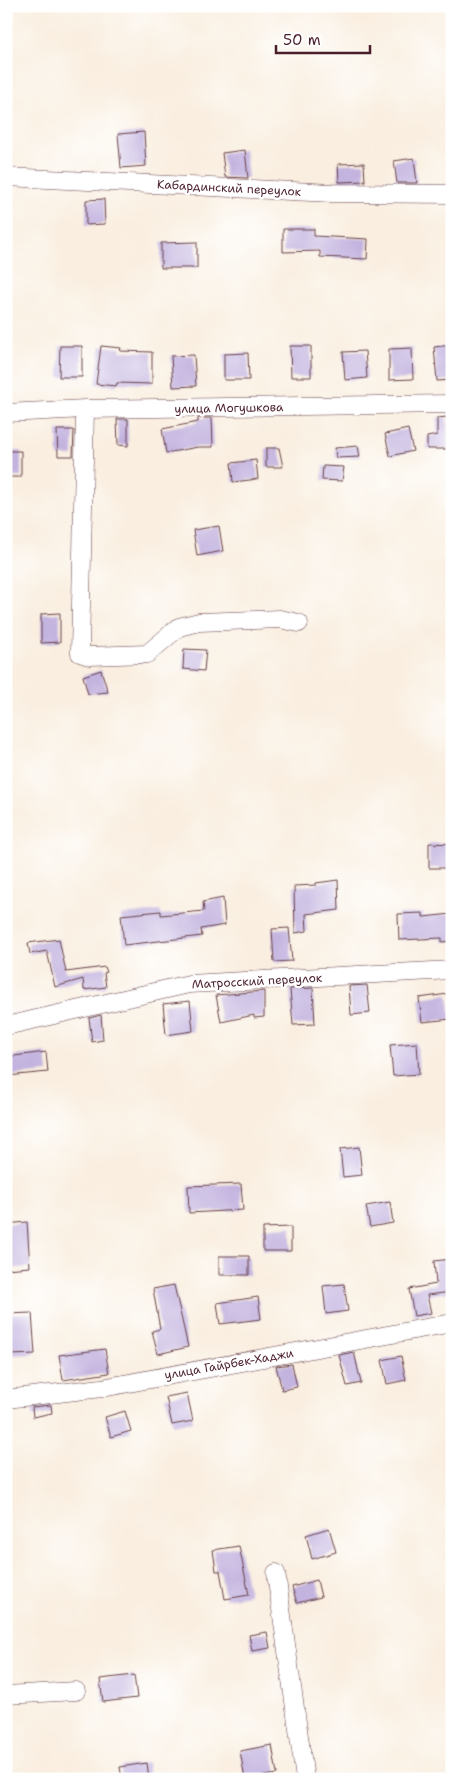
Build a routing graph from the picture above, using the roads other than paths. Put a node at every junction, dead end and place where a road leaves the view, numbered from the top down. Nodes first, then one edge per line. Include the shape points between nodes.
1 (6, 177) edge
2 (452, 194) edge
3 (452, 404) edge
4 (85, 409) junction
5 (6, 413) edge
6 (299, 623) dead end
7 (452, 970) edge
8 (6, 1026) edge
9 (452, 1323) edge
10 (6, 1399) edge
11 (276, 1573) dead end
12 (76, 1691) dead end
13 (6, 1695) edge
14 (305, 1779) edge

1 - 2 street, Кабардинский переулок via 332,192
3 - 4 street, улица Могушкова
4 - 5 street, улица Могушкова
4 - 6 street via 80,653 89,656 147,654 178,627 199,622 280,619
7 - 8 street, Матросский переулок via 189,984
9 - 10 street, улица Гайрбек-Хаджи via 102,1388
11 - 14 street
12 - 13 street

